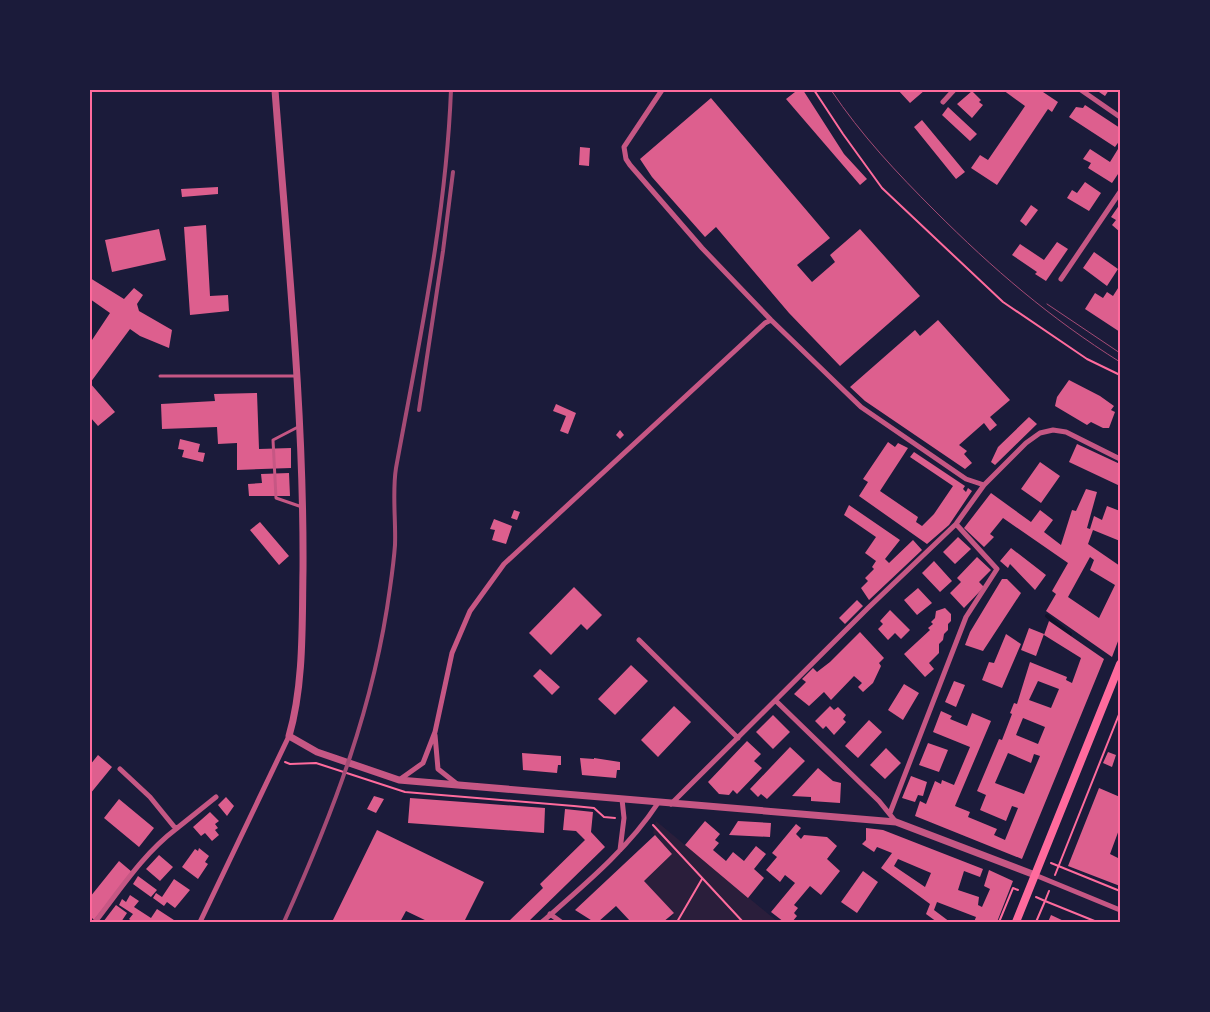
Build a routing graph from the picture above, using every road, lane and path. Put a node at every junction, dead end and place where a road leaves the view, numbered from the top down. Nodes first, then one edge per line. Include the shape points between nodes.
1 (275, 90) edge
2 (662, 90) edge
3 (814, 90) edge
4 (954, 90) edge
5 (1081, 90) edge
6 (943, 102) dead end
7 (1120, 117) edge
8 (1120, 192) edge
9 (1061, 279) dead end
10 (771, 320) junction
11 (1120, 375) edge
12 (160, 376) dead end
13 (296, 376) junction
14 (298, 427) junction
15 (1120, 459) edge
16 (984, 485) junction
17 (302, 507) junction
18 (956, 524) junction
19 (639, 640) dead end
20 (1119, 667) edge
21 (776, 701) junction
22 (1120, 712) edge
23 (435, 732) junction
24 (289, 736) junction
25 (738, 738) junction
26 (279, 759) junction
27 (120, 769) dead end
28 (399, 780) junction
29 (457, 784) junction
30 (216, 797) dead end
31 (622, 799) junction
32 (658, 803) junction
33 (671, 804) junction
34 (890, 813) junction
35 (624, 818) junction
36 (647, 819) junction
37 (896, 822) junction
38 (176, 829) junction
39 (620, 851) junction
40 (1042, 859) junction
41 (1058, 866) junction
42 (1035, 875) junction
43 (702, 879) junction
44 (1052, 882) junction
45 (1120, 891) edge
46 (1028, 894) junction
47 (1045, 901) junction
48 (1120, 910) edge
49 (550, 914) junction
50 (95, 922) edge
51 (200, 922) edge
52 (542, 922) edge
53 (561, 922) edge
54 (677, 922) edge
55 (743, 922) edge
56 (999, 922) edge
57 (1016, 922) edge
58 (1036, 922) edge
59 (1097, 922) edge

1 - 13 street
2 - 10 street via 624,147 626,159 702,248
3 - 11 path via 882,188 1003,302 1087,359
4 - 6 street
5 - 7 street
8 - 9 street
10 - 16 street via 861,407 966,479
10 - 23 street via 504,564 470,611 452,653
12 - 13 lane
13 - 14 street
14 - 17 street
14 - 17 lane via 273,440 276,498
15 - 16 street via 1066,432 1054,430 1040,433 1026,443
16 - 18 street
17 - 24 street via 302,611 297,698
18 - 21 street
18 - 34 street via 997,569 966,617
19 - 25 street
20 - 40 main road
21 - 25 street
21 - 34 street
22 - 41 path
23 - 28 street via 423,763
23 - 29 street via 438,769
24 - 26 street
24 - 28 street via 317,752
25 - 33 street
26 - 35 path via 290,764 316,763 394,791 594,808 604,817
26 - 51 street
27 - 38 street via 150,797
28 - 29 street
29 - 31 street
30 - 38 street
31 - 32 street
31 - 35 street
32 - 33 street
32 - 36 street
33 - 37 street
34 - 37 street
35 - 39 street
36 - 39 street
36 - 43 path
37 - 42 street
38 - 50 street via 161,840 137,867
39 - 49 street
40 - 41 path
40 - 42 main road
41 - 44 path
41 - 45 path
42 - 44 street
42 - 46 main road
43 - 54 path
43 - 55 path
44 - 47 path
44 - 48 street
46 - 47 path
46 - 56 path via 1013,888
46 - 57 main road
47 - 58 path
47 - 59 path
49 - 52 street
49 - 53 street

